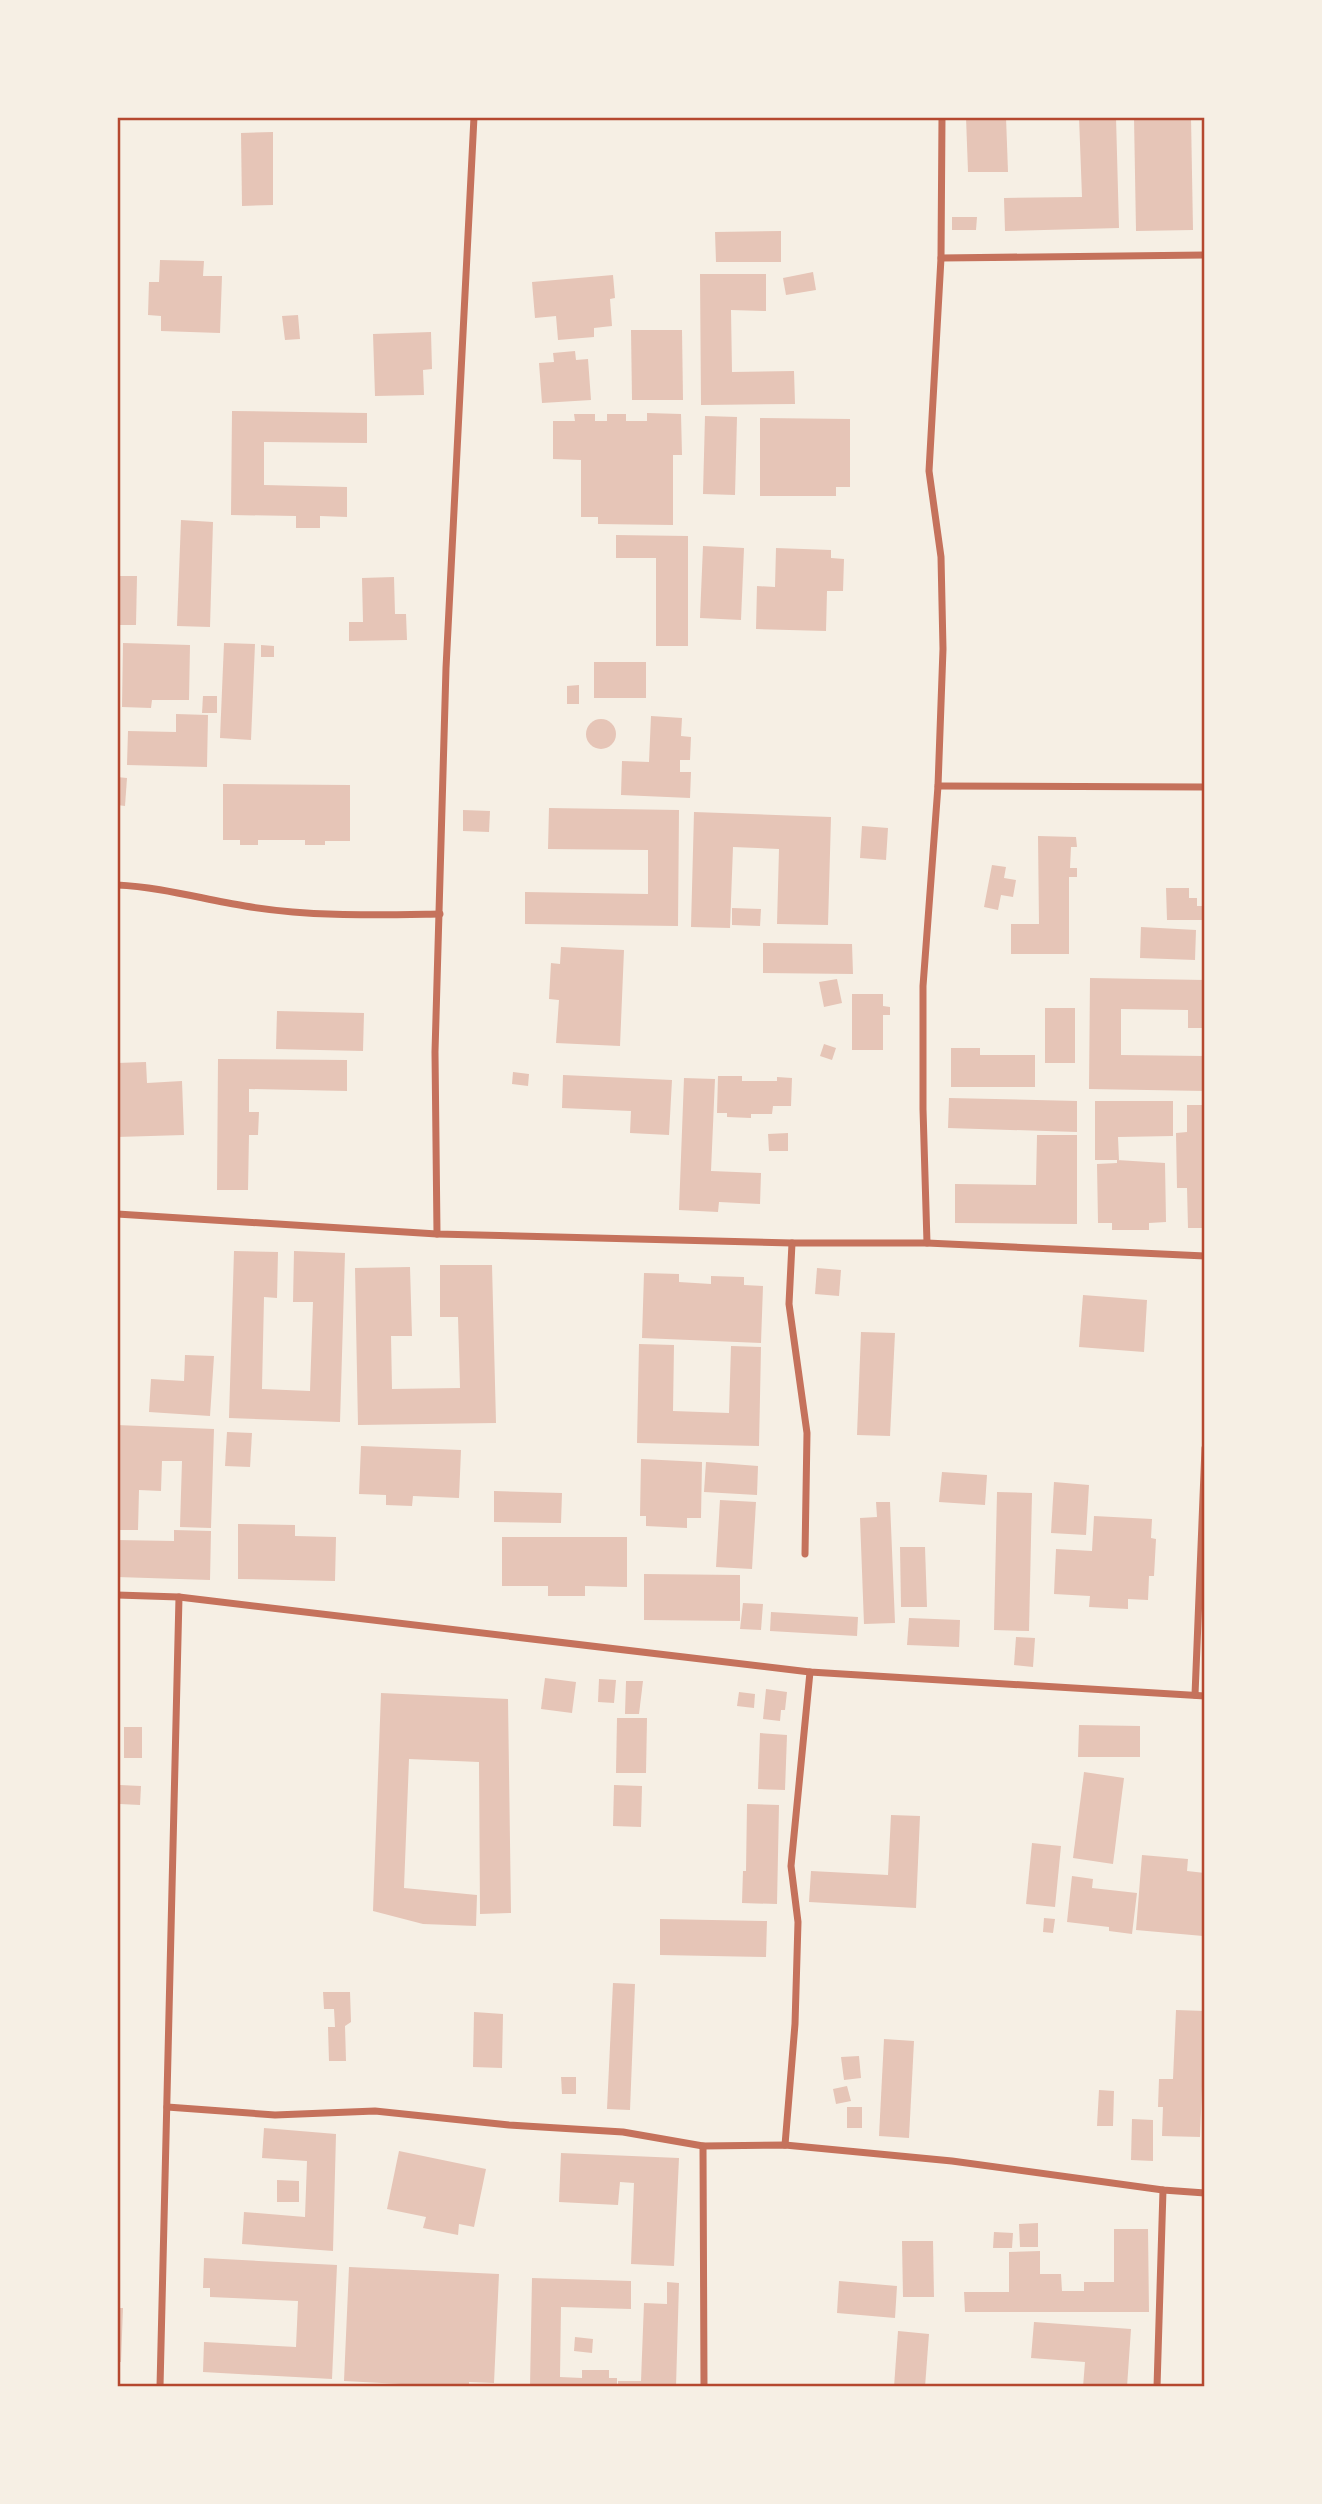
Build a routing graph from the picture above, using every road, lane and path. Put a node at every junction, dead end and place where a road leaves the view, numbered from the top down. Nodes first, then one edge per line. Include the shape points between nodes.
1 (474, 117) edge
2 (942, 117) edge
3 (1205, 256) edge
4 (941, 258) junction
5 (938, 786) junction
6 (1205, 787) edge
7 (117, 885) edge
8 (440, 914) junction
9 (117, 1214) edge
10 (437, 1234) junction
11 (792, 1243) junction
12 (926, 1243) junction
13 (1205, 1256) edge
14 (1205, 1448) edge
15 (805, 1554) dead end
16 (117, 1595) edge
17 (179, 1597) junction
18 (810, 1672) junction
19 (1195, 1695) junction
20 (1205, 1696) edge
21 (167, 2107) junction
22 (785, 2145) junction
23 (703, 2146) junction
24 (1163, 2190) junction
25 (1205, 2193) edge
26 (160, 2387) edge
27 (704, 2387) edge
28 (1157, 2387) edge

1 - 8 street via 446,668
2 - 4 street
3 - 4 street
4 - 5 street via 929,471 941,557
5 - 6 street
5 - 12 street via 923,986
7 - 8 street via 149,886 318,915
8 - 10 street via 435,1052
9 - 10 street
10 - 11 street
11 - 12 street
11 - 15 street via 789,1304 807,1433
12 - 13 street
14 - 19 street
16 - 17 street
17 - 18 street
17 - 21 street
18 - 19 street
18 - 22 street via 791,1866 798,1922
19 - 20 street
21 - 23 street via 275,2115 375,2111 622,2132
21 - 26 street
22 - 23 street
22 - 24 street via 952,2161
23 - 27 street
24 - 25 street
24 - 28 street

